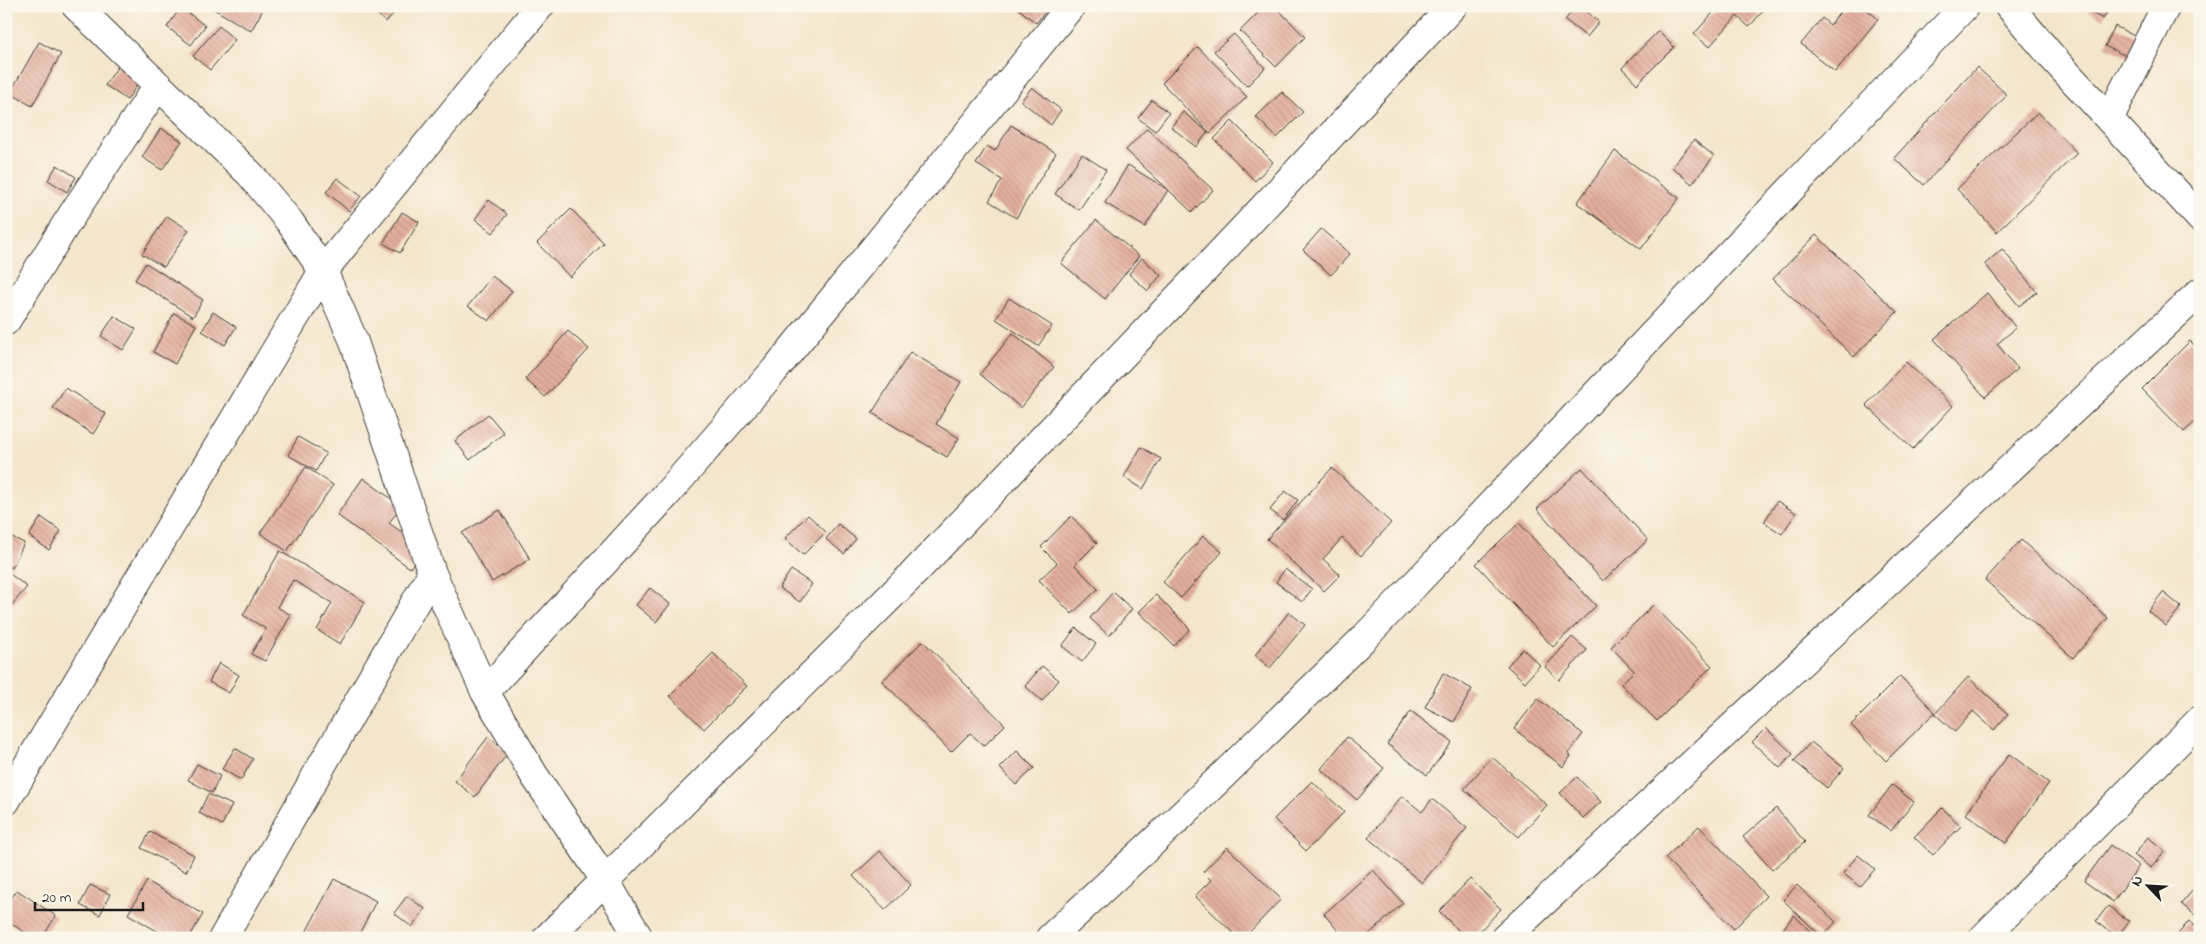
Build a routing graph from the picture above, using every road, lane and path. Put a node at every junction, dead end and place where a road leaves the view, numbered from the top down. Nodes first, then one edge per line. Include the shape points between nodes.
1 (76, 6) edge
2 (540, 6) edge
3 (1071, 6) edge
4 (1453, 6) edge
5 (1965, 6) edge
6 (2009, 6) edge
7 (2166, 6) edge
8 (158, 85) junction
9 (2109, 119) junction
10 (2200, 218) edge
11 (323, 271) junction
12 (2200, 292) edge
13 (6, 321) edge
14 (432, 573) junction
15 (485, 692) junction
16 (2200, 720) edge
17 (6, 801) edge
18 (605, 880) junction
19 (223, 938) edge
20 (547, 938) edge
21 (639, 938) edge
22 (1050, 938) edge
23 (1505, 938) edge
24 (1983, 938) edge

1 - 8 street
2 - 11 street
3 - 15 street via 774,371 666,495
4 - 18 street via 1204,272 913,574
5 - 22 street via 1363,639
6 - 9 street
7 - 9 street
8 - 11 street via 250,174 290,222
8 - 13 street
9 - 10 street
11 - 14 street via 353,339
11 - 17 street
12 - 23 street
14 - 15 street
14 - 19 street
15 - 18 street via 534,775
16 - 24 street
18 - 20 street
18 - 21 street

